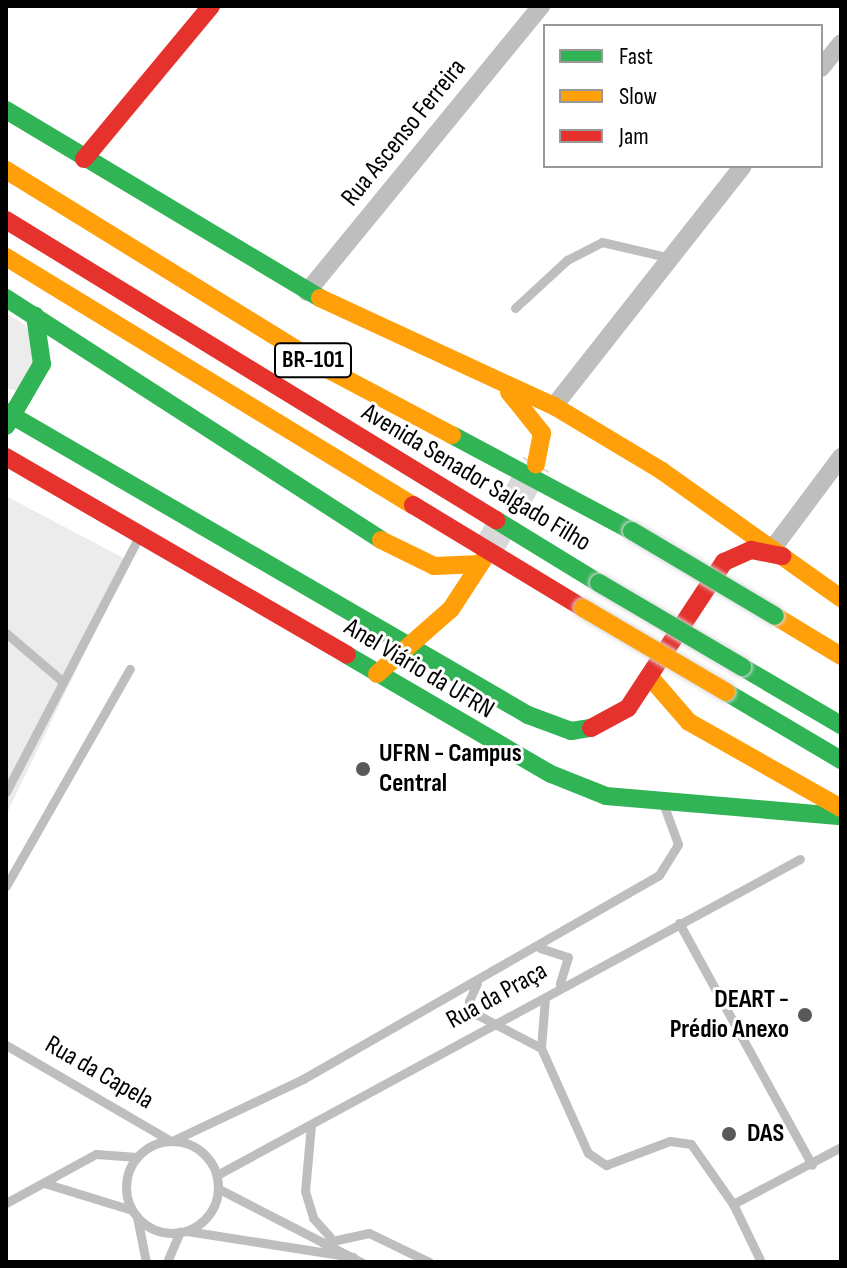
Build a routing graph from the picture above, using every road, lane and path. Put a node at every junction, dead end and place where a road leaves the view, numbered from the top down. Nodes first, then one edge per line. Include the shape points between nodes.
1 (211, 6) edge
2 (541, 6) edge
3 (841, 43) edge
4 (823, 66) edge
5 (6, 110) edge
6 (84, 159) junction
7 (741, 168) edge
8 (6, 170) edge
9 (6, 220) edge
10 (6, 257) edge
11 (671, 258) junction
12 (307, 292) junction
13 (6, 298) edge
14 (515, 308) dead end
15 (35, 316) junction
16 (489, 372) junction
17 (554, 406) junction
18 (8, 418) edge
19 (6, 457) edge
20 (841, 457) edge
21 (536, 464) tunnel mouth
22 (141, 534) junction
23 (780, 552) junction
24 (841, 598) edge
25 (6, 633) edge
26 (409, 646) junction
27 (841, 656) edge
28 (130, 669) dead end
29 (652, 671) junction
30 (377, 674) junction
31 (61, 680) junction
32 (841, 725) edge
33 (841, 760) edge
34 (6, 792) edge
35 (661, 800) junction
36 (841, 808) edge
37 (841, 816) edge
38 (800, 859) dead end
39 (6, 886) edge
40 (679, 923) junction
41 (538, 948) junction
42 (479, 981) junction
43 (558, 987) junction
44 (545, 998) junction
45 (491, 1025) junction
46 (6, 1045) edge
47 (541, 1048) junction
48 (311, 1125) junction
49 (171, 1140) junction
50 (841, 1147) edge
51 (137, 1157) junction
52 (812, 1165) junction
53 (217, 1175) junction
54 (44, 1183) junction
55 (219, 1189) junction
56 (6, 1203) edge
57 (733, 1204) junction
58 (135, 1214) junction
59 (184, 1231) junction
60 (324, 1243) junction
61 (357, 1260) edge
62 (146, 1262) edge
63 (167, 1262) edge
64 (429, 1262) edge
65 (761, 1262) edge

1 - 6 main road
2 - 12 street, Rua Ascenso Ferreira
3 - 4 street
5 - 6 main road
6 - 12 main road
7 - 11 street
8 - 27 main road, Avenida Senador Salgado Filho / BR-101, bridge via 331,371 632,531
9 - 32 main road, Avenida Senador Salgado Filho / BR-101, bridge
10 - 33 main road, bridge
11 - 14 lane via 602,242 567,260
11 - 17 street
12 - 16 main road
13 - 15 main road
15 - 18 main road via 45,351
15 - 26 main road via 403,554 434,566 482,562 451,609
16 - 17 main road
16 - 21 main road via 538,422
17 - 23 main road
18 - 26 main road, Anel Viário da UFRN
19 - 22 main road, Anel Viário da UFRN
20 - 23 street
22 - 30 main road, Anel Viário da UFRN
22 - 31 lane
23 - 24 main road
23 - 29 main road, Anel Viário da UFRN via 751,550 724,562
25 - 31 lane
26 - 29 main road, Anel Viário da UFRN via 571,731 588,733 616,720
26 - 30 main road
28 - 39 lane
29 - 36 main road via 660,696 689,722
30 - 35 main road, Anel Viário da UFRN via 551,774 606,796
31 - 34 lane
35 - 37 main road, Anel Viário da UFRN
35 - 41 lane, Rua da Praça via 678,844 668,866
38 - 40 lane, Rua da Praça
40 - 43 lane, Rua da Praça
40 - 52 lane
41 - 42 lane, Rua da Praça
41 - 43 lane via 568,957 568,975
42 - 45 lane via 469,1001
42 - 49 lane, Rua da Praça
43 - 44 lane, Rua da Praça
44 - 45 lane, Rua da Praça
44 - 47 lane
45 - 47 lane
45 - 48 lane, Rua da Praça
46 - 49 lane, Rua da Capela
47 - 57 lane via 592,1157 616,1164 686,1141
48 - 53 lane, Rua da Praça
48 - 60 lane via 305,1191
49 - 51 lane
49 - 53 lane via 202,1150
50 - 52 lane
51 - 54 lane via 96,1154
51 - 58 lane via 126,1183
52 - 57 lane
53 - 55 lane
54 - 56 lane
54 - 58 lane
55 - 59 lane via 209,1214
55 - 60 lane
57 - 65 lane
58 - 59 lane via 157,1230
58 - 62 lane
59 - 60 lane
59 - 63 lane
60 - 61 lane
60 - 64 lane via 369,1233

